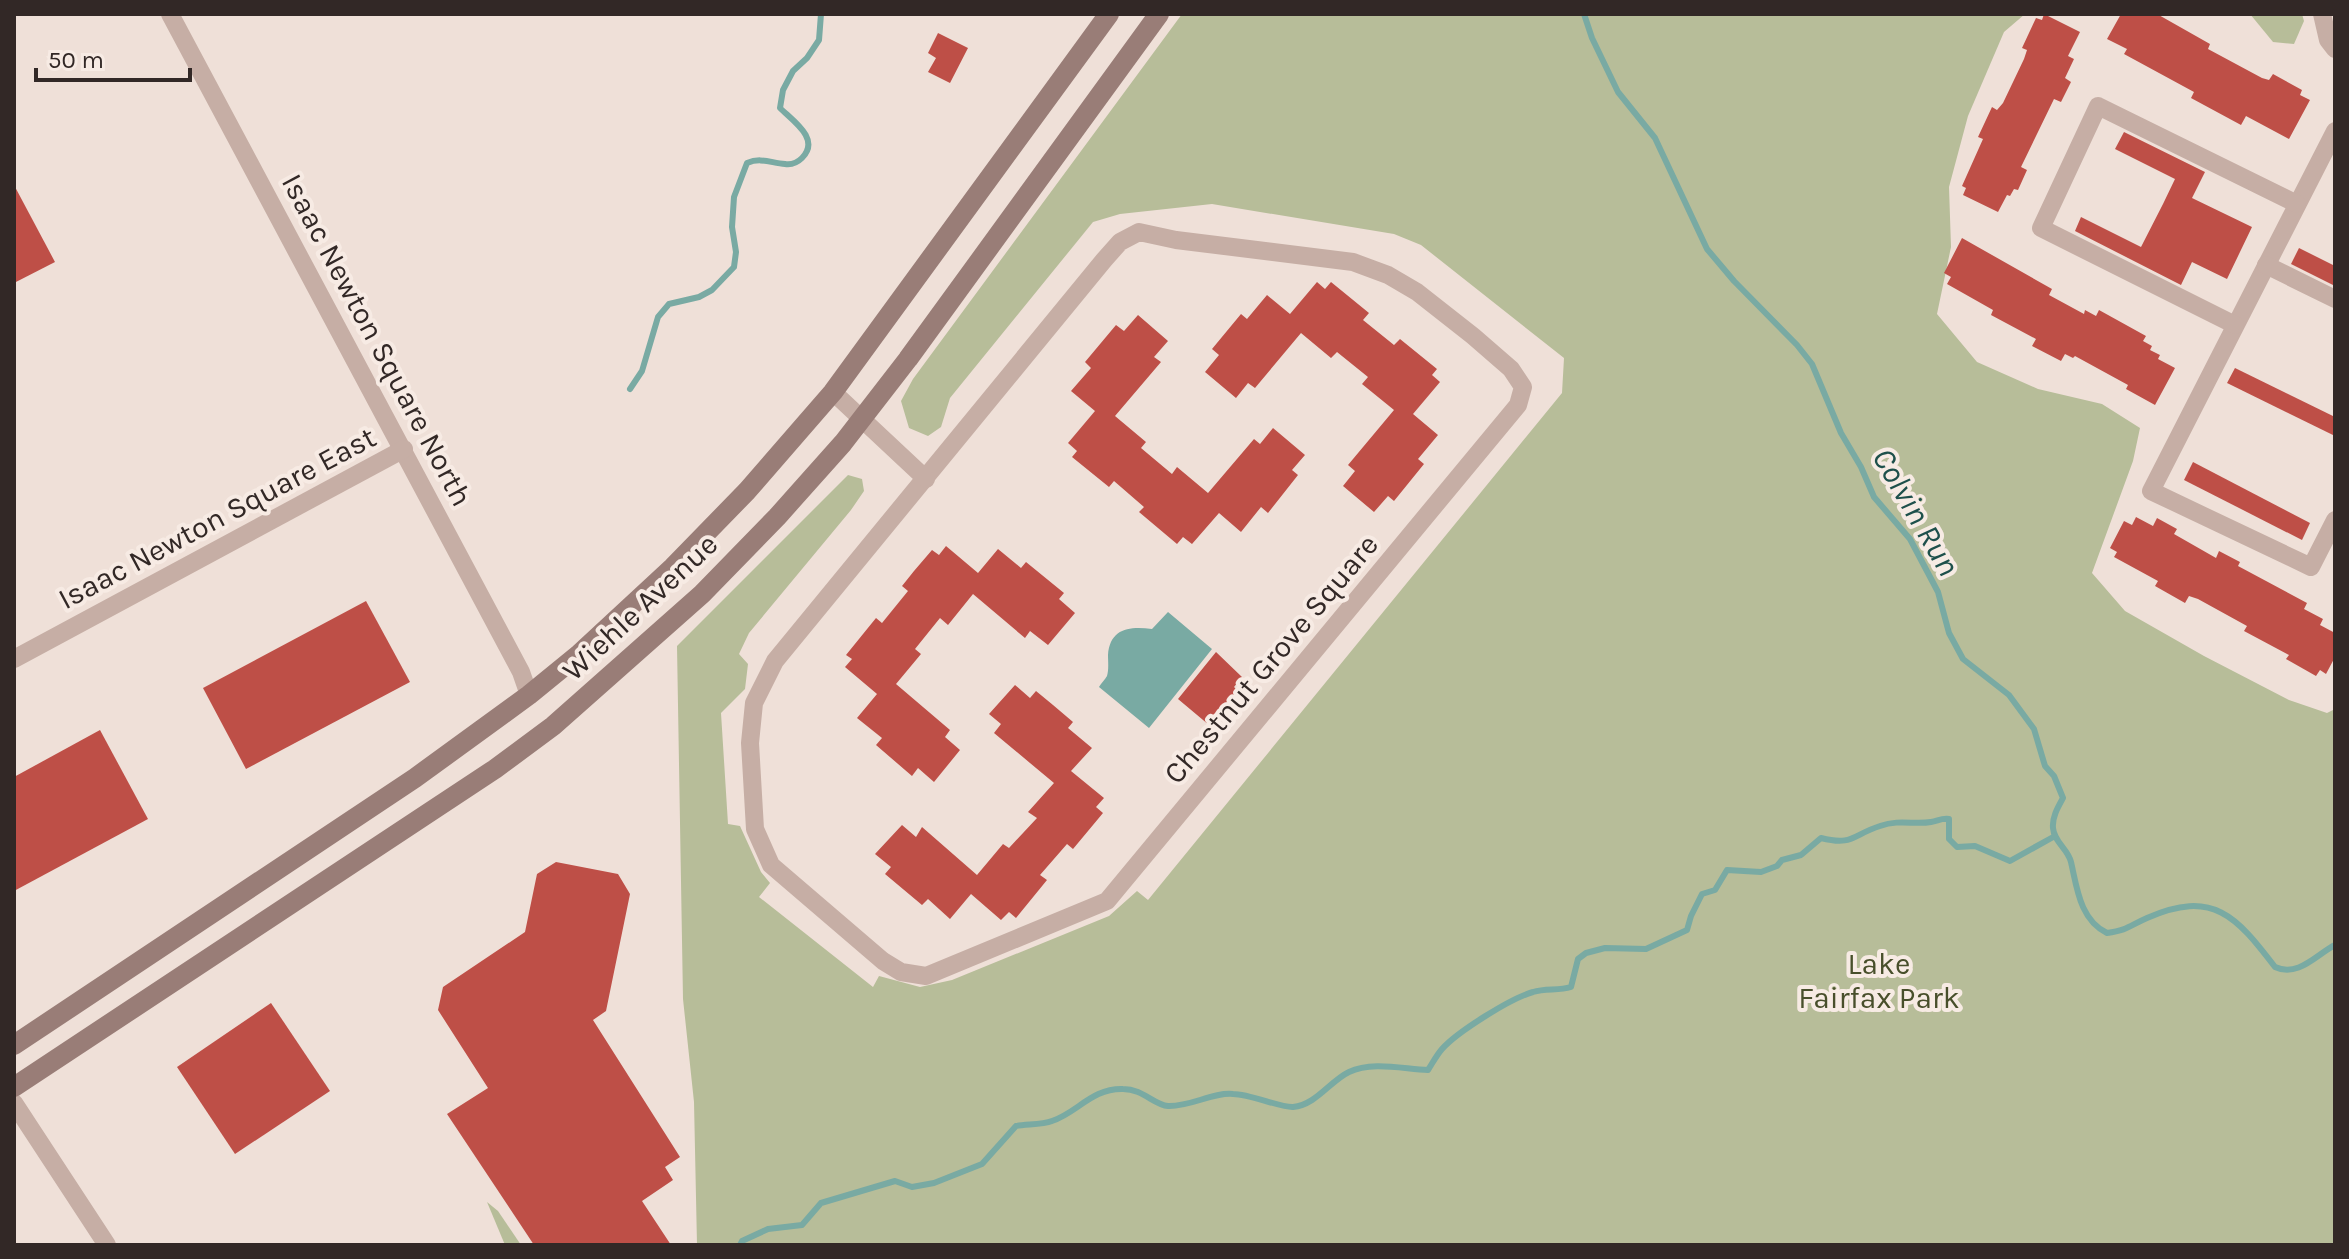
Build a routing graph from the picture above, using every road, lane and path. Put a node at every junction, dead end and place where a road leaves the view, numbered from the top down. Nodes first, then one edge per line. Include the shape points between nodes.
1 (170, 14) edge
2 (1109, 14) edge
3 (1159, 14) edge
4 (2322, 14) edge
5 (2335, 49) edge
6 (2335, 131) edge
7 (2297, 204) junction
8 (2266, 265) junction
9 (2335, 299) edge
10 (2235, 325) junction
11 (833, 392) junction
12 (862, 419) junction
13 (404, 449) junction
14 (926, 479) junction
15 (2335, 520) edge
16 (14, 659) edge
17 (529, 695) junction
18 (14, 1045) edge
19 (14, 1087) edge
20 (14, 1103) edge
21 (107, 1245) edge

1 - 13 street, Isaac Newton Square North
2 - 11 main road, Wiehle Avenue
3 - 12 main road, Wiehle Avenue
4 - 5 street
6 - 7 street
7 - 8 street
7 - 10 street via 2098,106 2041,228
8 - 9 street
8 - 10 street
10 - 15 street via 2151,491 2311,567
11 - 12 street
11 - 17 main road, Wiehle Avenue via 673,567
12 - 14 street
12 - 19 main road, Wiehle Avenue via 702,594 553,726
13 - 16 street, Isaac Newton Square East
13 - 17 street, Isaac Newton Square North
14 - 14 street, Chestnut Grove Square via 775,661 754,703 750,743 755,829 771,865 883,961 901,972 926,976 1107,901 1518,405 1523,387 1511,369 1473,336 1388,275 1353,262 1139,232 1120,242
17 - 18 main road, Wiehle Avenue via 415,778
20 - 21 street

